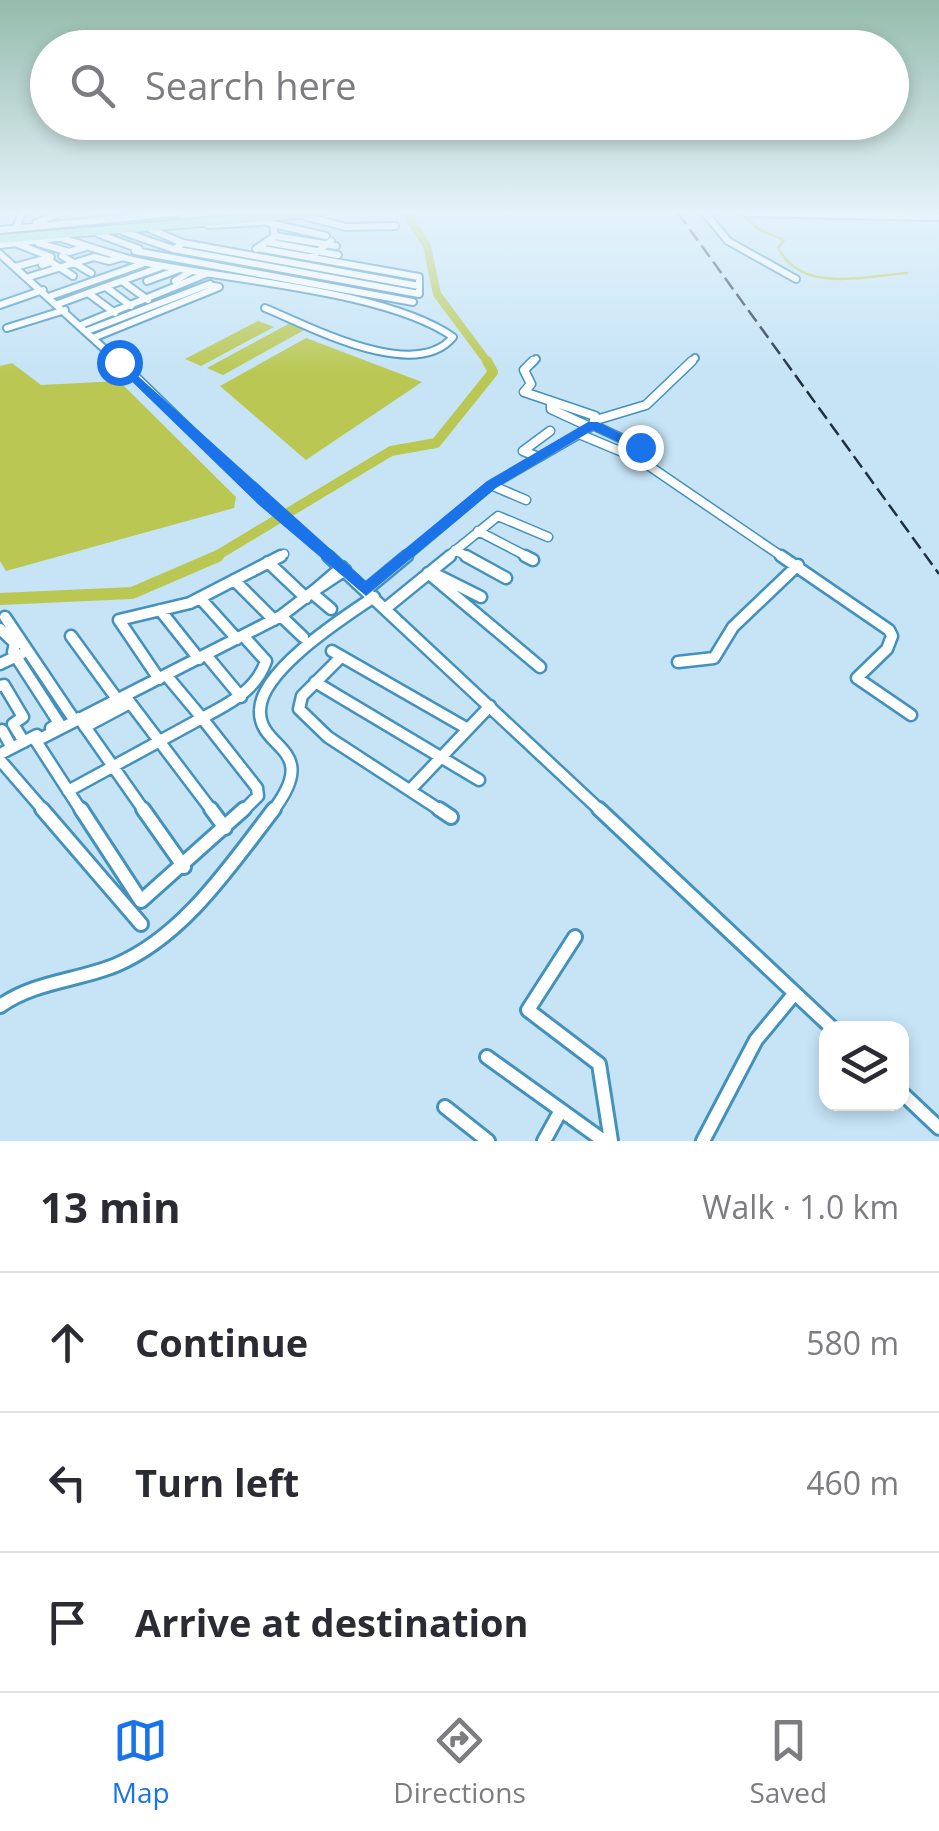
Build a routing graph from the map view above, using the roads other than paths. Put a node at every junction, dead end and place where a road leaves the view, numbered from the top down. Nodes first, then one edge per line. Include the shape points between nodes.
1 (14, 266) edge
2 (27, 266) edge
3 (33, 266) edge
4 (58, 266) edge
5 (67, 266) edge
6 (79, 266) edge
7 (138, 266) edge
8 (163, 266) joint
9 (219, 266) edge
10 (232, 266) edge
11 (268, 266) edge
12 (299, 266) edge
13 (314, 266) edge
14 (357, 266) edge
15 (773, 266) edge
16 (61, 268) junction
17 (229, 268) junction
18 (18, 270) junction
19 (178, 270) junction
20 (294, 271) junction
21 (339, 271) junction
22 (190, 272) junction
23 (91, 273) dead end
24 (395, 273) junction
25 (206, 274) junction
26 (73, 276) dead end
27 (139, 276) junction
28 (219, 277) junction
29 (29, 278) junction
30 (284, 278) junction
31 (332, 278) junction
32 (796, 279) dead end
33 (165, 280) dead end
34 (388, 280) junction
35 (122, 281) junction
36 (146, 281) junction
37 (176, 285) junction
38 (208, 285) junction
39 (324, 286) junction
40 (379, 286) junction
41 (419, 286) junction
42 (106, 287) junction
43 (273, 287) junction
44 (43, 290) junction
45 (88, 294) junction
46 (164, 294) junction
47 (313, 294) junction
48 (371, 295) junction
49 (51, 296) junction
50 (148, 300) junction
51 (362, 303) junction
52 (0, 305) edge
53 (131, 306) junction
54 (156, 306) junction
55 (61, 307) junction
56 (265, 308) dead end
57 (115, 313) junction
58 (402, 313) junction
59 (7, 328) dead end
60 (87, 331) junction
61 (695, 358) dead end
62 (536, 359) dead end
63 (552, 402) joint
64 (593, 424) junction
65 (540, 426) dead end
66 (550, 431) junction
67 (579, 434) junction
68 (566, 438) junction
69 (536, 456) junction
70 (633, 457) junction
71 (491, 485) junction
72 (526, 500) dead end
73 (478, 531) junction
74 (304, 533) joint
75 (548, 537) dead end
76 (456, 550) junction
77 (284, 554) dead end
78 (533, 560) dead end
79 (268, 562) junction
80 (798, 566) junction
81 (343, 568) junction
82 (429, 572) junction
83 (506, 578) dead end
84 (234, 580) junction
85 (311, 594) junction
86 (370, 594) junction
87 (481, 597) dead end
88 (200, 598) junction
89 (386, 608) junction
90 (331, 609) dead end
91 (160, 610) junction
92 (5, 617) dead end
93 (278, 618) junction
94 (2, 631) edge
95 (71, 636) dead end
96 (303, 637) dead end
97 (242, 640) junction
98 (26, 649) junction
99 (15, 654) junction
100 (202, 657) junction
101 (0, 661) edge
102 (678, 662) dead end
103 (540, 666) dead end
104 (162, 677) junction
105 (316, 682) junction
106 (0, 686) edge
107 (240, 697) junction
108 (124, 700) junction
109 (490, 706) junction
110 (911, 715) dead end
111 (202, 718) junction
112 (79, 722) junction
113 (5, 727) edge
114 (468, 729) junction
115 (158, 740) junction
116 (30, 741) junction
117 (12, 748) junction
118 (442, 757) junction
119 (0, 758) edge
120 (112, 766) junction
121 (479, 780) dead end
122 (410, 790) junction
123 (68, 791) junction
124 (451, 816) dead end
125 (225, 828) junction
126 (184, 867) junction
127 (135, 905) junction
128 (142, 924) dead end
129 (575, 937) dead end
130 (795, 994) junction
131 (0, 1006) edge
132 (824, 1021) edge
133 (487, 1057) dead end
134 (909, 1100) edge
135 (445, 1106) dead end
136 (560, 1112) junction
137 (939, 1128) edge
138 (488, 1141) edge
139 (544, 1141) edge
140 (608, 1141) edge
141 (704, 1141) edge

1 - 18 street
2 - 18 street
3 - 18 street
4 - 16 street
5 - 16 street
6 - 23 street
7 - 49 street
8 - 19 street
8 - 27 street
9 - 17 street
10 - 17 street
11 - 20 street
12 - 20 street
13 - 21 street
14 - 24 street
15 - 32 street
16 - 26 street
16 - 29 street
17 - 28 street
17 - 30 street
18 - 29 street
19 - 22 street
19 - 36 street
20 - 30 street
20 - 31 street
21 - 31 street
21 - 34 street
22 - 25 street
22 - 37 street
24 - 34 street
24 - 41 street via 419,277
25 - 28 street
25 - 37 street
27 - 35 street
27 - 36 street
28 - 38 street
28 - 43 street
29 - 44 street
30 - 39 street
30 - 43 street
31 - 39 street
31 - 40 street
33 - 37 street
34 - 40 street
34 - 41 street
35 - 42 street
35 - 50 street
36 - 46 street
37 - 46 street
38 - 54 street
38 - 60 street via 219,287
39 - 47 street
39 - 48 street
40 - 41 street via 419,294
40 - 48 street
42 - 45 street
42 - 53 street
43 - 47 street
44 - 49 street
44 - 52 street
45 - 55 street
45 - 57 street
46 - 50 street
47 - 51 street
48 - 51 street
48 - 58 street via 413,302
49 - 55 street
50 - 53 street
50 - 54 street
51 - 58 street
53 - 57 street
54 - 60 street
55 - 59 street
55 - 60 street
56 - 58 street via 408,359 434,356 450,344 451,332
57 - 60 street
60 - 74 street
61 - 64 street via 646,405
62 - 63 street via 524,370 532,384 524,392
63 - 64 street via 551,409
64 - 67 street
64 - 70 street via 646,450
65 - 66 street
66 - 68 street
66 - 69 street via 524,451
67 - 68 street
67 - 70 street
68 - 69 street
69 - 71 street
70 - 80 street
71 - 72 street
71 - 86 street
73 - 75 street via 504,515
73 - 76 street
73 - 78 street
74 - 81 street
76 - 82 street
76 - 83 street
77 - 79 street
79 - 84 street
79 - 85 street
80 - 102 street via 733,627 714,658
80 - 110 street via 889,630 887,649 857,678
81 - 85 street
81 - 86 street
82 - 87 street
82 - 89 street
82 - 103 street
84 - 88 street
84 - 93 street
85 - 90 street
85 - 93 street
86 - 89 street
86 - 131 street via 316,637 261,699 258,716 286,753 294,778 204,894 150,945 118,964 40,984
88 - 91 street
88 - 97 street
89 - 109 street
91 - 100 street
91 - 104 street via 118,622
92 - 98 street
93 - 96 street
93 - 97 street
94 - 99 street via 15,643
95 - 108 street
97 - 100 street
97 - 107 street via 267,666
98 - 99 street
98 - 112 street
99 - 101 street
99 - 116 street via 60,722
100 - 104 street
100 - 107 street
104 - 108 street
104 - 111 street
105 - 114 street via 337,654
105 - 118 street
105 - 122 street via 298,704 303,715
106 - 113 street via 24,717
107 - 111 street
108 - 112 street
108 - 115 street
109 - 114 street
109 - 130 street
111 - 115 street
111 - 125 street via 258,792
112 - 116 street
112 - 120 street
113 - 116 street
113 - 117 street
114 - 118 street
115 - 120 street
115 - 125 street
116 - 117 street
116 - 119 street
116 - 123 street
117 - 119 street
118 - 121 street
118 - 122 street
119 - 127 street
120 - 123 street
120 - 126 street
122 - 124 street
123 - 127 street
125 - 126 street
126 - 127 street
127 - 128 street
129 - 140 street via 528,1010 599,1064
130 - 132 street
130 - 141 street via 756,1040
133 - 136 street
134 - 137 street
135 - 138 street
136 - 139 street
136 - 140 street

